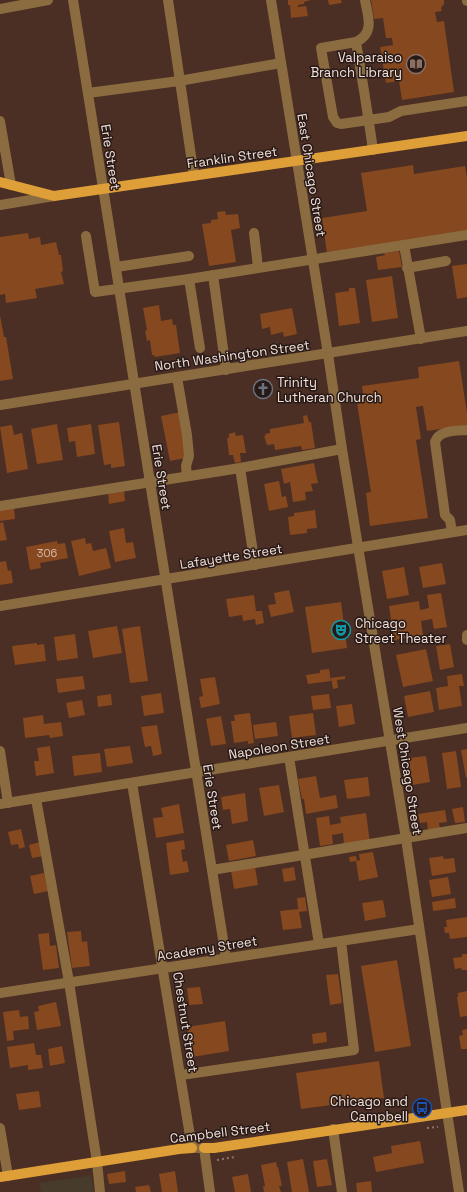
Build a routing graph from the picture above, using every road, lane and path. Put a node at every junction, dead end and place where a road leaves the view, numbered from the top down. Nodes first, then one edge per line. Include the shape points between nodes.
1 (48, 0) edge
2 (73, 0) edge
3 (168, 0) edge
4 (271, 0) edge
5 (366, 0) edge
6 (0, 9) edge
7 (356, 42) junction
8 (281, 63) junction
9 (180, 81) junction
10 (88, 93) junction
11 (467, 101) edge
12 (369, 120) junction
13 (0, 121) edge
14 (467, 136) edge
15 (373, 150) junction
16 (297, 161) junction
17 (194, 176) junction
18 (0, 182) edge
19 (11, 185) junction
20 (103, 189) junction
21 (54, 196) junction
22 (0, 205) edge
23 (254, 233) dead end
24 (467, 234) edge
25 (86, 236) dead end
26 (404, 245) junction
27 (189, 256) dead end
28 (313, 259) junction
29 (446, 261) dead end
30 (116, 267) junction
31 (258, 267) junction
32 (407, 268) junction
33 (213, 275) junction
34 (189, 279) junction
35 (119, 289) junction
36 (467, 331) edge
37 (421, 339) junction
38 (200, 348) dead end
39 (328, 354) junction
40 (226, 370) junction
41 (177, 377) junction
42 (134, 383) junction
43 (0, 405) edge
44 (467, 430) edge
45 (342, 449) junction
46 (240, 468) junction
47 (187, 476) junction
48 (150, 482) junction
49 (0, 506) edge
50 (467, 530) edge
51 (452, 532) junction
52 (358, 548) junction
53 (255, 565) junction
54 (166, 580) junction
55 (0, 606) edge
56 (467, 635) edge
57 (467, 640) edge
58 (467, 728) edge
59 (389, 741) junction
60 (0, 751) edge
61 (289, 757) junction
62 (196, 772) junction
63 (132, 783) junction
64 (36, 798) junction
65 (4, 804) edge
66 (467, 828) edge
67 (406, 839) junction
68 (304, 854) junction
69 (212, 870) junction
70 (419, 929) junction
71 (341, 941) junction
72 (319, 944) junction
73 (226, 958) junction
74 (163, 968) junction
75 (69, 982) junction
76 (0, 993) edge
77 (181, 1075) junction
78 (467, 1110) edge
79 (446, 1113) junction
80 (0, 1128) edge
81 (333, 1129) junction
82 (192, 1148) junction
83 (204, 1148) junction
84 (97, 1162) junction
85 (4, 1176) edge
86 (100, 1192) edge
87 (210, 1192) edge
88 (342, 1192) edge
89 (459, 1192) edge

1 - 6 street
2 - 10 street, Erie Street
3 - 9 street
4 - 8 street, East Chicago Street
5 - 7 street via 368,33
7 - 12 street
7 - 12 street via 321,48 322,56 335,122 341,124
8 - 9 street
8 - 16 street, East Chicago Street
9 - 10 street
9 - 17 street
10 - 20 street, Erie Street
11 - 12 street via 401,111 389,117
12 - 15 street
13 - 19 street
14 - 15 main road, Franklin Street
15 - 16 main road, Franklin Street
16 - 17 main road, Franklin Street
16 - 28 street, East Chicago Street
17 - 20 main road, Franklin Street
18 - 19 main road
19 - 21 main road
20 - 21 main road, Franklin Street
20 - 30 street, Erie Street
21 - 22 street, Franklin Street
23 - 31 street
24 - 26 street
25 - 35 street via 95,292
26 - 28 street
26 - 32 street
27 - 30 street
28 - 31 street
28 - 39 street, East Chicago Street
29 - 32 street
30 - 35 street, Erie Street
31 - 33 street
32 - 37 street
33 - 34 street
33 - 40 street
34 - 35 street
34 - 38 street
35 - 42 street, Erie Street
36 - 37 street, North Washington Street
37 - 39 street, North Washington Street
39 - 40 street, North Washington Street
39 - 45 street, West Chicago Street
40 - 41 street, North Washington Street
41 - 42 street, North Washington Street
41 - 47 street via 187,435
42 - 43 street, North Washington Street
42 - 48 street, Erie Street
44 - 51 street via 441,434 435,442 446,514
45 - 46 street
45 - 52 street, West Chicago Street
46 - 47 street
46 - 53 street
47 - 48 street
48 - 49 street
48 - 54 street, Erie Street
50 - 51 street, Lafayette Street
51 - 52 street, Lafayette Street
52 - 53 street, Lafayette Street
52 - 59 street, West Chicago Street
53 - 54 street, Lafayette Street
54 - 55 street, Lafayette Street
54 - 62 street, Erie Street
56 - 57 street
58 - 59 street, Napoleon Street
59 - 61 street, Napoleon Street
59 - 67 street, West Chicago Street
60 - 65 street
61 - 62 street, Napoleon Street
61 - 68 street
62 - 63 street, Napoleon Street
62 - 69 street, Erie Street
63 - 64 street, Napoleon Street
63 - 74 street, Chestnut Street
64 - 65 street, Napoleon Street
64 - 75 street
66 - 67 street
67 - 68 street
67 - 70 street, West Chicago Street
68 - 69 street
68 - 72 street
69 - 73 street, Erie Street
70 - 71 street, Academy Street
70 - 79 street, West Chicago Street
71 - 72 street, Academy Street
71 - 77 street via 354,1050
72 - 73 street, Academy Street
73 - 74 street, Academy Street
74 - 75 street, Academy Street
74 - 77 street, Chestnut Street
75 - 76 street, Academy Street
75 - 84 street
77 - 82 street, Chestnut Street
78 - 79 main road, Campbell Street
79 - 81 main road, Campbell Street
79 - 89 street, West Chicago Street
80 - 85 street
81 - 83 main road, Campbell Street
81 - 88 street
82 - 83 street, Campbell Street
82 - 84 main road, Campbell Street
83 - 87 street
84 - 85 main road, Campbell Street
84 - 86 street

